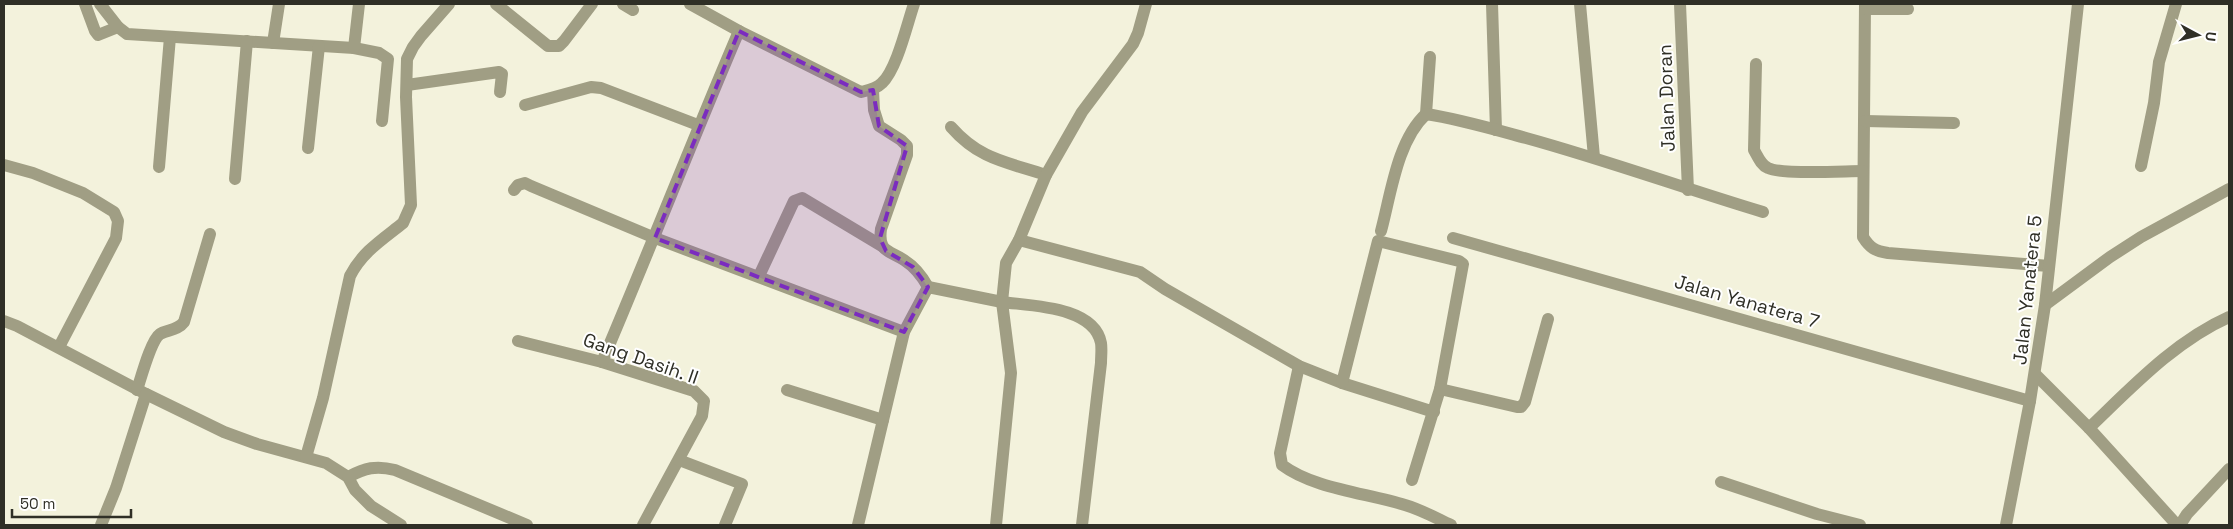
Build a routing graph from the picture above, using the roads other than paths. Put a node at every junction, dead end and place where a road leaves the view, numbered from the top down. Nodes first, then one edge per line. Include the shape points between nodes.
1 (85, 4) edge
2 (100, 4) edge
3 (279, 4) edge
4 (359, 4) edge
5 (449, 4) edge
6 (496, 4) edge
7 (592, 4) edge
8 (690, 4) edge
9 (914, 4) edge
10 (1146, 4) edge
11 (1492, 4) edge
12 (1580, 4) edge
13 (1680, 4) edge
14 (2078, 4) edge
15 (2176, 4) edge
16 (1865, 6) edge
17 (1908, 10) dead end
18 (118, 27) junction
19 (739, 31) junction
20 (170, 37) junction
21 (247, 41) junction
22 (273, 43) junction
23 (320, 46) junction
24 (354, 48) junction
25 (1430, 57) dead end
26 (1756, 64) dead end
27 (406, 84) junction
28 (873, 90) junction
29 (500, 92) dead end
30 (526, 105) dead end
31 (1426, 114) junction
32 (382, 121) dead end
33 (1865, 121) junction
34 (1954, 123) dead end
35 (698, 125) junction
36 (951, 127) dead end
37 (1496, 130) junction
38 (308, 148) dead end
39 (1594, 157) junction
40 (4, 165) edge
41 (2140, 166) dead end
42 (159, 167) dead end
43 (1863, 171) junction
44 (1046, 175) junction
45 (235, 179) dead end
46 (2229, 189) edge
47 (514, 190) dead end
48 (1688, 190) junction
49 (1763, 212) dead end
50 (1381, 232) dead end
51 (210, 234) dead end
52 (655, 238) junction
53 (1453, 238) dead end
54 (1019, 240) junction
55 (882, 246) junction
56 (2049, 266) junction
57 (759, 276) junction
58 (928, 287) junction
59 (1002, 302) junction
60 (2045, 305) junction
61 (2229, 317) edge
62 (1548, 319) dead end
63 (4, 321) edge
64 (904, 332) junction
65 (518, 341) dead end
66 (59, 347) junction
67 (602, 362) junction
68 (1299, 366) junction
69 (2035, 374) junction
70 (1342, 383) junction
71 (1440, 389) junction
72 (787, 390) dead end
73 (142, 392) junction
74 (2030, 401) junction
75 (1434, 412) junction
76 (883, 420) junction
77 (2089, 428) junction
78 (306, 457) junction
79 (678, 460) junction
80 (2229, 469) edge
81 (348, 477) junction
82 (1412, 480) dead end
83 (1721, 482) dead end
84 (1445, 524) edge
85 (101, 525) edge
86 (401, 525) edge
87 (527, 525) edge
88 (642, 525) edge
89 (725, 525) edge
90 (858, 525) edge
91 (996, 525) edge
92 (1082, 525) edge
93 (1860, 525) edge
94 (2006, 525) edge
95 (2179, 525) edge

1 - 18 street via 98,35
2 - 18 street
3 - 22 street
4 - 24 street
5 - 27 street via 413,47 407,60
6 - 7 street via 548,46 555,47 564,41
8 - 19 street
9 - 28 street via 896,59 883,83
10 - 44 street via 1133,44 1082,112
11 - 37 street
12 - 39 street
13 - 48 street, Jalan Doran
14 - 56 street, Jalan Yanatera 5
15 - 41 street via 2159,62
16 - 17 street
16 - 33 street
18 - 20 street via 127,34
19 - 28 street via 861,92
19 - 35 street
20 - 21 street
20 - 42 street
21 - 22 street
21 - 45 street
22 - 23 street
23 - 24 street
23 - 38 street
24 - 32 street via 379,53 388,60
25 - 31 street
26 - 43 street via 1754,150 1759,161 1768,168 1784,171
27 - 29 street via 499,72 502,74
27 - 78 street via 410,205 403,223 367,251 350,276 323,398
28 - 55 street via 879,126 907,146 907,155 881,229
30 - 35 street via 591,87 601,88
31 - 37 street
31 - 50 street via 1412,129 1402,152
33 - 34 street
33 - 43 street
35 - 52 street
36 - 44 street via 973,149
37 - 39 street
39 - 48 street
40 - 66 street via 83,193 114,212 118,221 116,238
43 - 56 street via 1863,237 1876,251
44 - 54 street
46 - 60 street via 2141,237
47 - 52 street via 518,184 531,186
48 - 49 street
51 - 73 street via 184,322 179,328 158,335
52 - 57 street
52 - 67 street
53 - 74 street, Jalan Yanatera 7
54 - 59 street via 1006,263
54 - 68 street via 1140,272
55 - 57 street via 802,198 794,201
55 - 58 street via 913,267
56 - 60 street, Jalan Yanatera 5
57 - 64 street
58 - 59 street
58 - 64 street
59 - 91 street via 1012,373
59 - 92 street via 1077,315 1092,326 1101,343
60 - 69 street, Jalan Yanatera 5
61 - 77 street via 2157,365
62 - 71 street via 1521,407
63 - 66 street
64 - 76 street
65 - 67 street, Gang Dasih. II
66 - 73 street
67 - 79 street, Gang Dasih. II via 694,391 704,401 702,416
68 - 70 street
68 - 84 street via 1280,453 1282,465 1319,482 1406,505
69 - 74 street
69 - 77 street, Jalan Yanatera 5
70 - 71 street via 1378,241 1463,264
70 - 75 street
71 - 75 street
72 - 76 street
73 - 78 street via 224,432
73 - 85 street via 116,488
74 - 94 street
75 - 82 street
76 - 90 street
77 - 95 street, Jalan Yanatera 5
78 - 81 street via 326,463
79 - 88 street, Gang Dasih. II
79 - 89 street via 742,484
80 - 95 street
81 - 86 street via 371,506
81 - 87 street via 374,466 395,470
83 - 93 street

